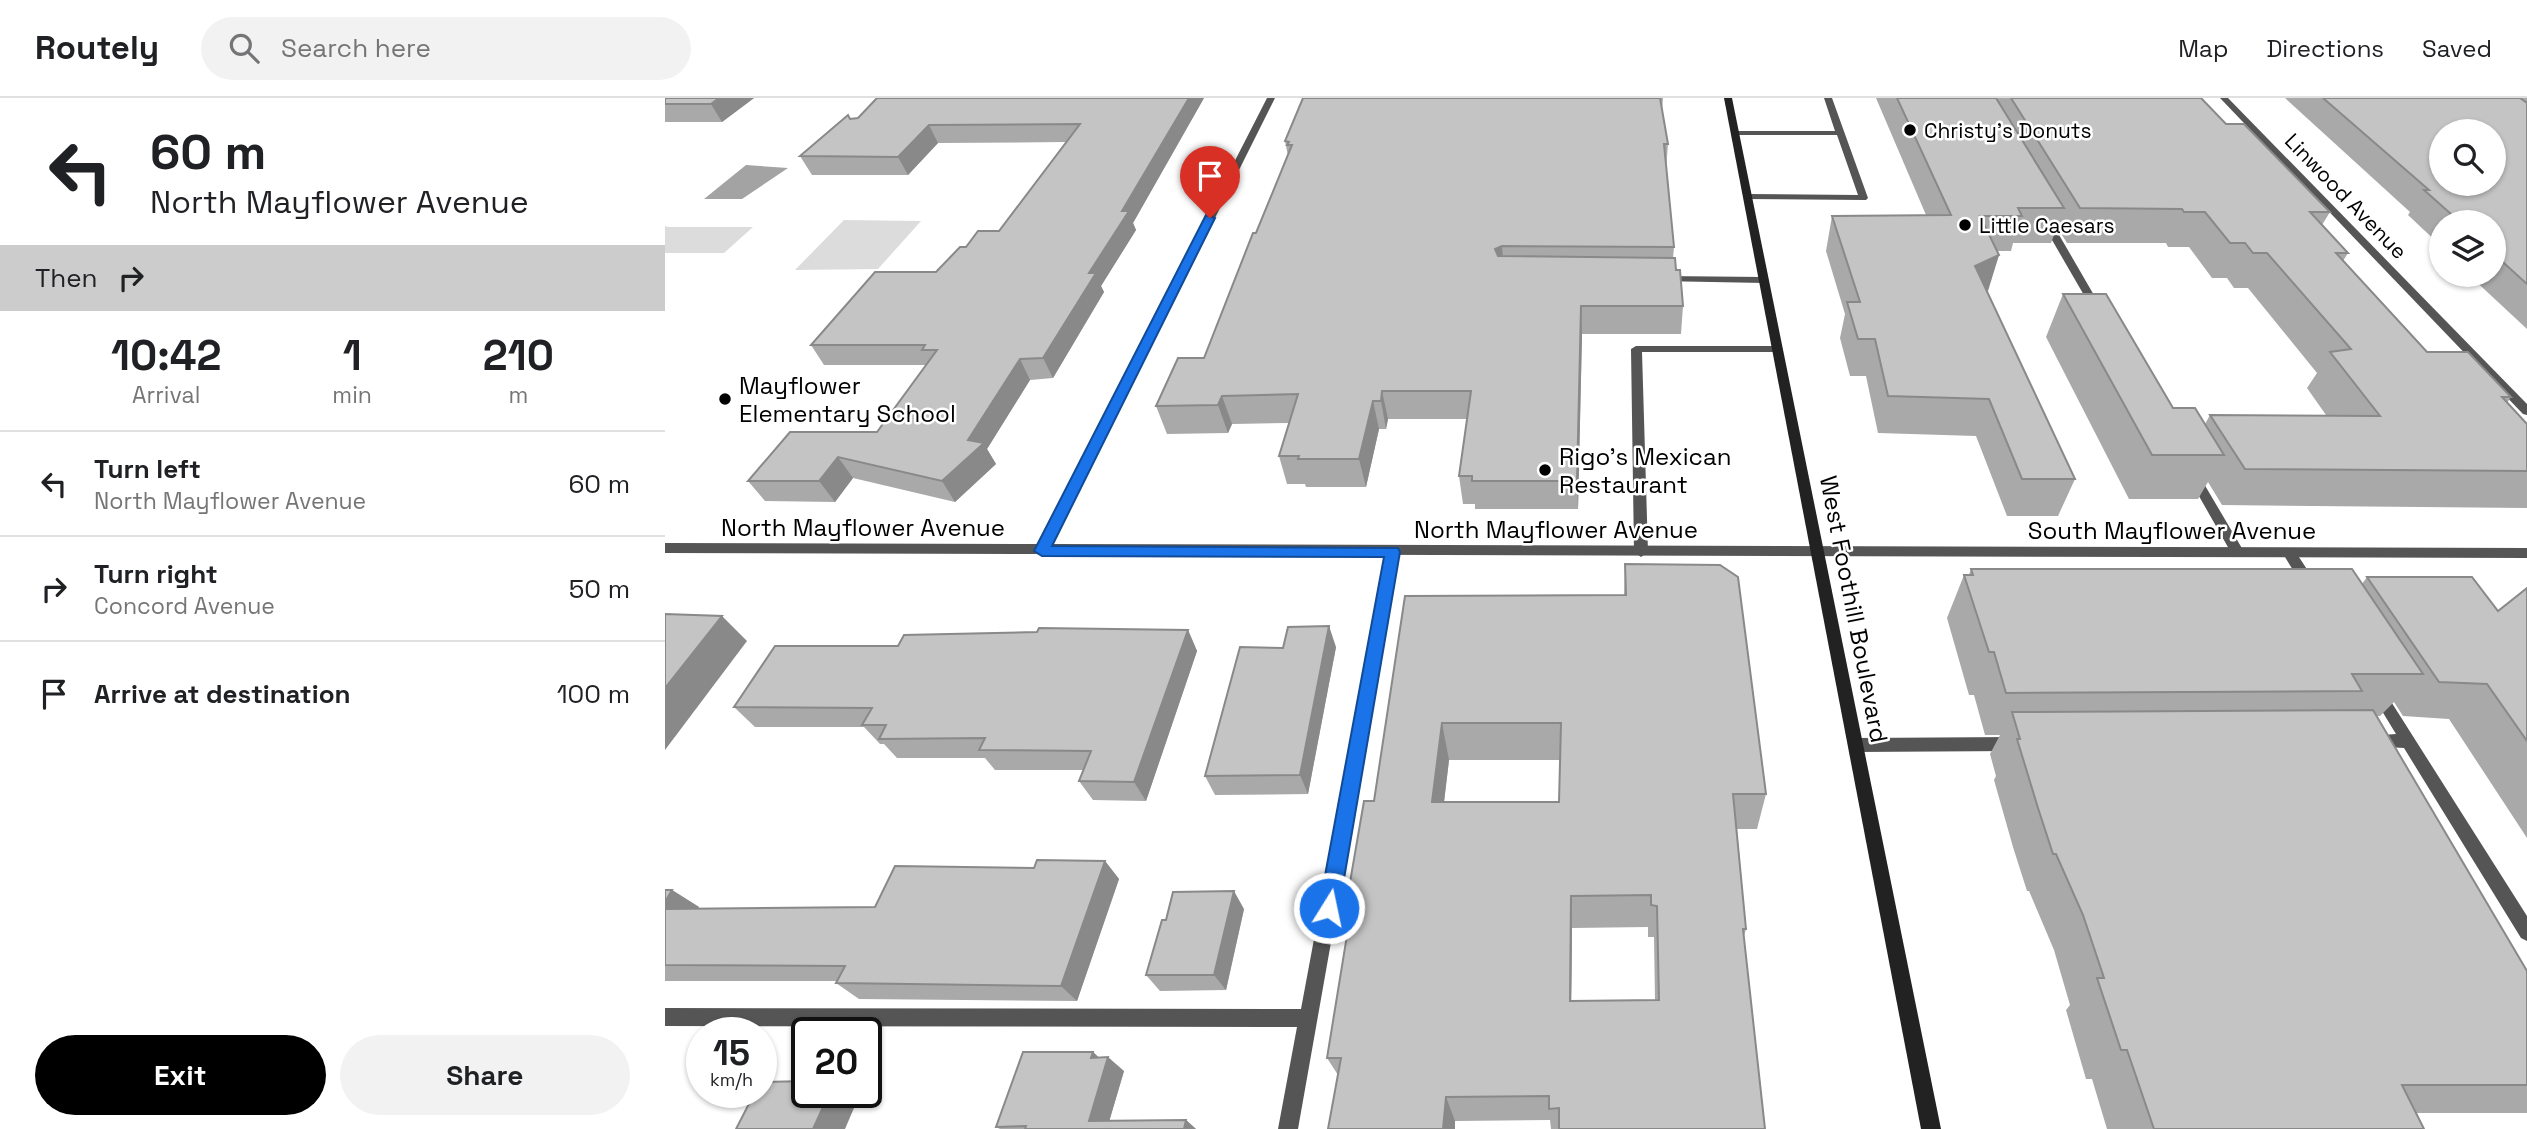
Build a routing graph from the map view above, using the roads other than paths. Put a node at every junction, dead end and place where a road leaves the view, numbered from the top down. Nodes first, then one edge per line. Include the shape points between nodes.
1 (1271, 98) edge
2 (1728, 98) edge
3 (1828, 98) edge
4 (2224, 98) edge
5 (1735, 133) junction
6 (1840, 133) junction
7 (1748, 197) junction
8 (2037, 206) edge
9 (1655, 279) edge
10 (1764, 280) junction
11 (2106, 326) edge
12 (1778, 349) junction
13 (2527, 411) edge
14 (2189, 469) edge
15 (665, 548) edge
16 (1042, 551) junction
17 (1393, 552) junction
18 (1641, 552) junction
19 (1817, 552) junction
20 (2238, 553) junction
21 (2290, 554) junction
22 (2527, 554) edge
23 (2320, 601) edge
24 (2371, 682) edge
25 (2353, 741) edge
26 (2408, 741) junction
27 (2035, 744) edge
28 (1856, 745) junction
29 (2527, 932) edge
30 (665, 1017) edge
31 (1309, 1018) junction
32 (1288, 1129) edge
33 (1931, 1129) edge

1 - 16 street
2 - 5 main road, West Foothill Boulevard
3 - 6 street
4 - 13 street, Linwood Avenue
5 - 6 street
5 - 7 main road, West Foothill Boulevard
6 - 7 street via 1863,198
7 - 10 main road, West Foothill Boulevard
8 - 11 street
9 - 10 street
10 - 12 main road, West Foothill Boulevard
12 - 18 street via 1636,349
12 - 19 main road, West Foothill Boulevard
14 - 20 street
15 - 16 street, North Mayflower Avenue
16 - 17 street, North Mayflower Avenue
17 - 18 street, North Mayflower Avenue
17 - 31 street
18 - 19 street, North Mayflower Avenue
19 - 20 street, South Mayflower Avenue
19 - 28 main road, West Foothill Boulevard
20 - 21 street, South Mayflower Avenue
21 - 22 street, South Mayflower Avenue
21 - 23 street
24 - 26 street
25 - 26 street
26 - 29 street
27 - 28 street
28 - 33 main road, West Foothill Boulevard
30 - 31 street
31 - 32 street

